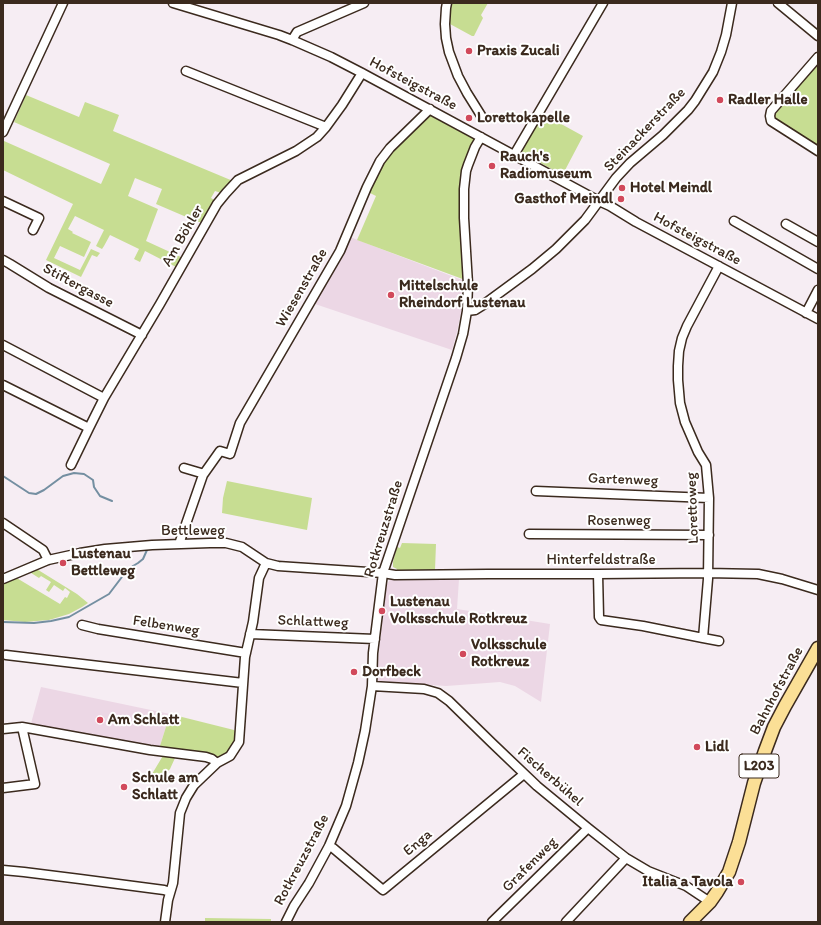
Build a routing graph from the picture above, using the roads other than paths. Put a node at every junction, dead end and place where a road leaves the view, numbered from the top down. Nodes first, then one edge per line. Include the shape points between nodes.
1 (63, 3) edge
2 (173, 3) edge
3 (364, 3) edge
4 (447, 3) edge
5 (603, 3) edge
6 (732, 3) edge
7 (778, 3) edge
8 (182, 4) edge
9 (818, 36) edge
10 (292, 40) junction
11 (818, 57) edge
12 (186, 71) dead end
13 (362, 73) junction
14 (430, 109) junction
15 (482, 117) dead end
16 (326, 128) junction
17 (3, 132) edge
18 (481, 137) junction
19 (818, 152) edge
20 (514, 155) junction
21 (3, 201) edge
22 (599, 201) junction
23 (734, 221) dead end
24 (786, 224) dead end
25 (33, 230) dead end
26 (818, 242) edge
27 (3, 260) edge
28 (719, 266) junction
29 (818, 269) edge
30 (818, 290) edge
31 (467, 311) junction
32 (806, 313) junction
33 (818, 320) edge
34 (142, 335) junction
35 (3, 345) edge
36 (3, 384) edge
37 (104, 398) junction
38 (89, 428) junction
39 (71, 465) dead end
40 (184, 468) dead end
41 (203, 475) junction
42 (536, 491) dead end
43 (709, 498) junction
44 (3, 523) edge
45 (529, 534) dead end
46 (708, 535) junction
47 (178, 544) junction
48 (48, 560) junction
49 (266, 563) junction
50 (382, 573) junction
51 (707, 573) junction
52 (598, 574) junction
53 (3, 579) edge
54 (818, 590) edge
55 (82, 625) dead end
56 (250, 634) junction
57 (703, 638) junction
58 (375, 639) junction
59 (719, 641) dead end
60 (818, 648) edge
61 (246, 653) junction
62 (6, 654) dead end
63 (243, 683) junction
64 (372, 686) junction
65 (22, 727) junction
66 (3, 729) edge
67 (217, 763) junction
68 (524, 774) junction
69 (3, 788) edge
70 (588, 828) junction
71 (329, 846) junction
72 (626, 858) junction
73 (3, 870) edge
74 (170, 892) junction
75 (710, 902) junction
76 (165, 922) edge
77 (286, 922) edge
78 (492, 922) edge
79 (566, 922) edge
80 (690, 922) edge

1 - 17 street
2 - 8 street, Hofsteigstraße
3 - 10 street via 297,32
4 - 15 street via 445,24 449,52 458,76
5 - 20 street
6 - 22 street, Steinackerstraße via 721,52 713,72 695,101 667,131 630,163
7 - 9 street
8 - 10 street, Hofsteigstraße
10 - 13 street, Hofsteigstraße
11 - 19 street via 771,111 770,116 771,120
12 - 16 street
13 - 14 street, Hofsteigstraße
13 - 16 street, Am Böhler
14 - 18 street, Hofsteigstraße
14 - 41 street, Wiesenstraße via 380,161 340,251 240,423 230,454 220,451
16 - 34 street, Am Böhler via 302,148 238,180 226,193 210,216
18 - 20 street, Hofsteigstraße
18 - 31 street, Rotkreuzstraße via 468,164 464,189
20 - 22 street, Hofsteigstraße
21 - 25 street via 39,218
22 - 28 street, Hofsteigstraße
22 - 31 street, Steinackerstraße via 585,220 556,249 480,308
23 - 29 street
24 - 26 street
27 - 34 street, Stiftergasse via 49,288
28 - 32 street, Hofsteigstraße
28 - 43 street, Lorettoweg via 686,326 680,345 678,366 680,402 685,422 706,465
30 - 32 street
31 - 50 street, Rotkreuzstraße via 456,358
32 - 33 street, Hofsteigstraße
34 - 37 street, Am Böhler
35 - 37 street
36 - 38 street
37 - 38 street, Am Böhler
38 - 39 street, Am Böhler
40 - 41 street
41 - 47 street, Wiesenstraße
42 - 43 street, Gartenweg
43 - 46 street, Lorettoweg
44 - 48 street via 43,550
45 - 46 street, Rosenweg
46 - 51 street, Lorettoweg
47 - 48 street, Bettleweg via 105,549
47 - 49 street, Bettleweg via 234,545 242,547
48 - 53 street, Bettleweg
49 - 50 street, Bettleweg
49 - 56 street via 259,578
50 - 52 street, Hinterfeldstraße
50 - 58 street, Rotkreuzstraße
51 - 52 street, Hinterfeldstraße
51 - 54 street, Hinterfeldstraße via 758,574
51 - 57 street, Lorettoweg
52 - 57 street via 599,617 602,620
55 - 61 street, Felbenweg via 98,630
56 - 58 street, Schlattweg
56 - 61 street
57 - 59 street
58 - 64 street, Rotkreuzstraße
60 - 75 main road, Bahnhofstraße / L203 via 774,727 758,770 735,856 729,872
61 - 63 street
62 - 63 street
63 - 67 street via 239,742 230,756
64 - 68 street, Fischerbühel via 424,689 438,693 455,705
64 - 71 street, Rotkreuzstraße via 358,763 346,806
65 - 66 street
65 - 67 street via 150,750 206,757
65 - 69 street via 35,784
67 - 74 street via 194,785 180,813
68 - 70 street, Fischerbühel
68 - 71 street, Enga via 383,890
70 - 72 street, Fischerbühel
70 - 78 street, Grafenweg
71 - 77 street, Rotkreuzstraße
72 - 75 street, Fischerbühel via 648,872 686,886
72 - 79 street
73 - 74 street
74 - 76 street
75 - 80 main road, Bahnhofstraße / L203

